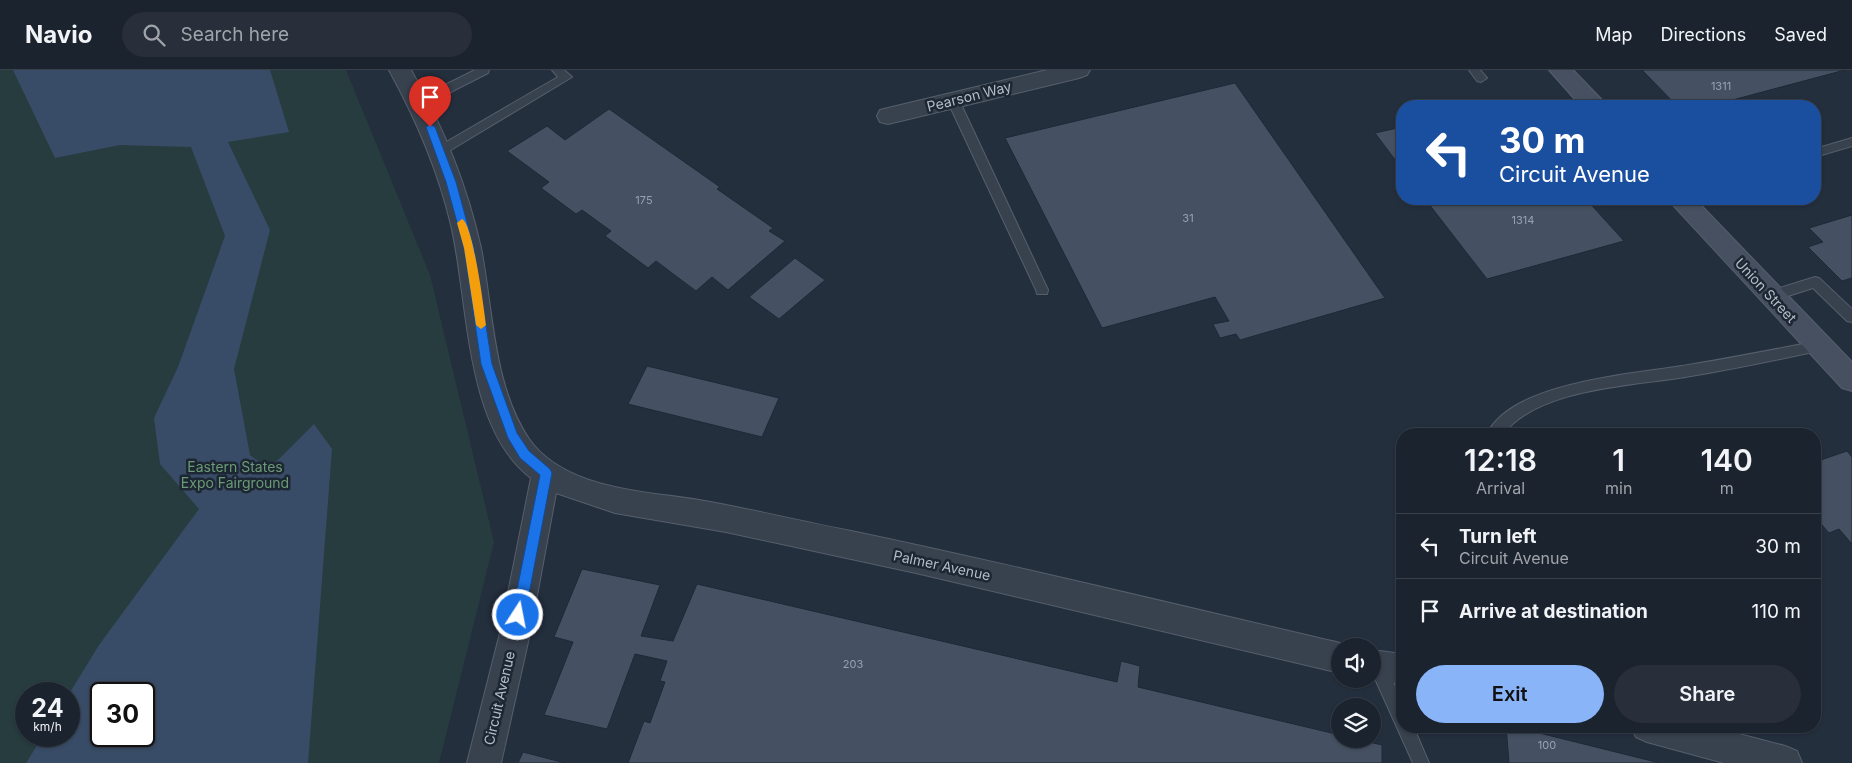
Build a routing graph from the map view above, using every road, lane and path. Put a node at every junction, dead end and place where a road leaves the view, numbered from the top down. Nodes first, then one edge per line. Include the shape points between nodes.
1 (400, 70) edge
2 (484, 70) edge
3 (557, 70) edge
4 (1079, 70) edge
5 (1560, 70) edge
6 (953, 100) junction
7 (1588, 100) edge
8 (419, 104) junction
9 (888, 116) dead end
10 (1852, 142) edge
11 (440, 151) junction
12 (1821, 151) edge
13 (1687, 205) edge
14 (1042, 290) dead end
15 (1772, 296) junction
16 (1852, 317) edge
17 (1818, 346) junction
18 (1852, 380) edge
19 (1497, 428) edge
20 (546, 473) junction
21 (1331, 656) edge
22 (1384, 667) edge
23 (1396, 703) edge
24 (1408, 733) edge
25 (1673, 733) edge
26 (484, 763) edge
27 (1421, 763) edge
28 (1785, 763) edge

1 - 8 street
2 - 8 lane
3 - 11 lane via 566,77
4 - 6 street, Pearson Way
5 - 7 street
6 - 9 street, Pearson Way
6 - 14 lane
8 - 11 street
10 - 12 lane
11 - 20 street via 469,248 486,364 512,435 524,454
13 - 15 street, Union Street
15 - 16 lane via 1815,282
15 - 17 street, Union Street
17 - 18 street, Union Street
17 - 19 lane via 1576,388 1532,403
20 - 21 street, Palmer Avenue via 603,498 707,515 950,566
20 - 26 street, Circuit Avenue via 515,633
22 - 23 lane
24 - 27 lane
25 - 28 street

